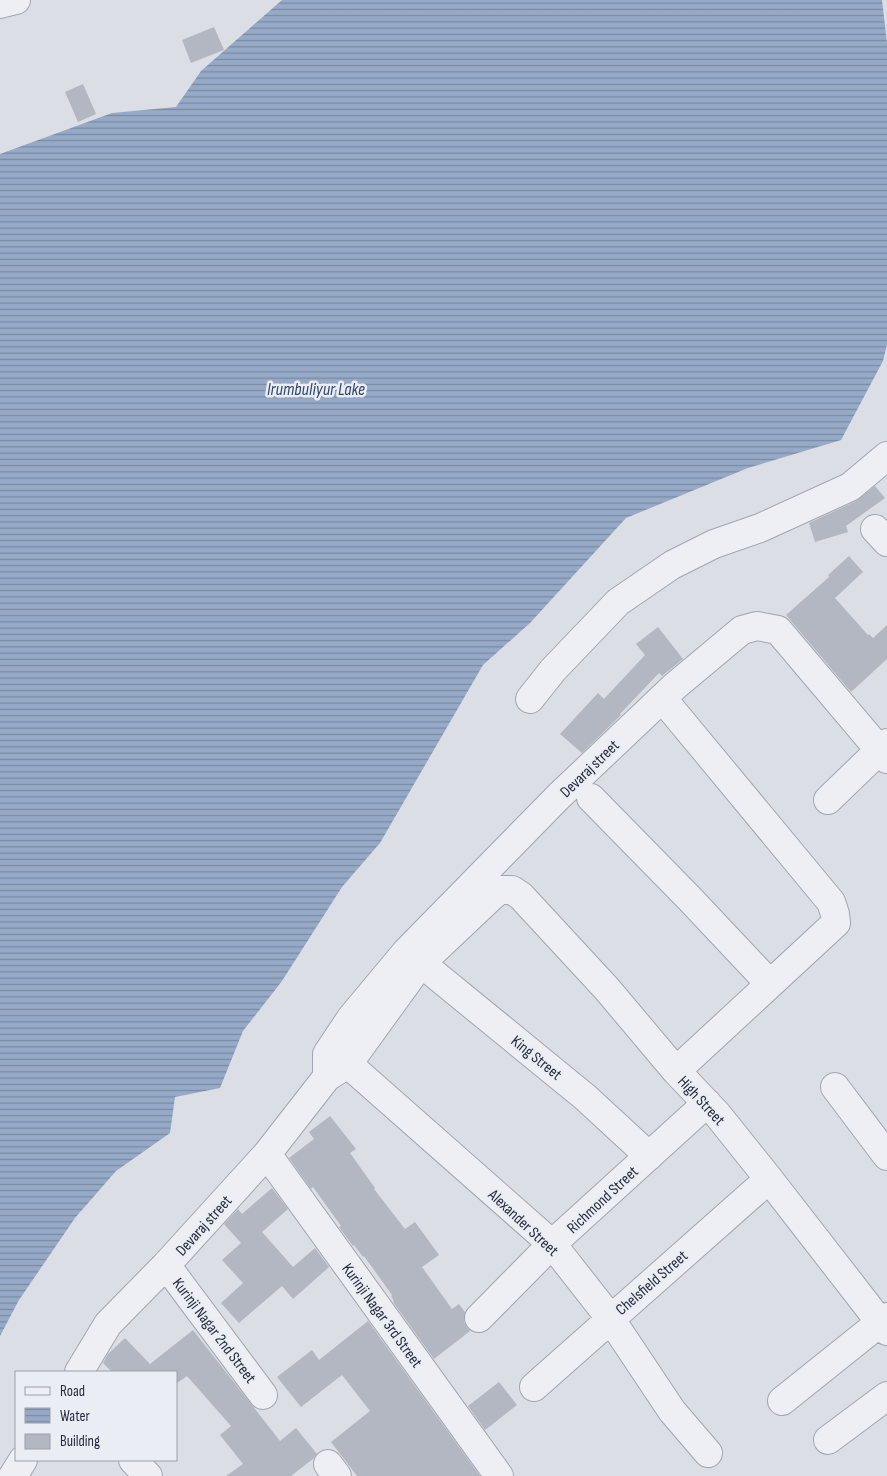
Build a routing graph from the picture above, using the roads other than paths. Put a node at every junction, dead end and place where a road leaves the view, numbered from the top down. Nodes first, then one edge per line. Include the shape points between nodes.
1 (16, 0) edge
2 (0, 4) edge
3 (887, 456) edge
4 (662, 698) junction
5 (530, 699) dead end
6 (884, 751) edge
7 (591, 798) dead end
8 (828, 800) dead end
9 (500, 890) joint
10 (421, 963) junction
11 (770, 984) junction
12 (338, 1070) junction
13 (676, 1071) junction
14 (835, 1087) dead end
15 (707, 1103) junction
16 (884, 1146) edge
17 (267, 1154) junction
18 (649, 1156) junction
19 (769, 1178) junction
20 (552, 1244) junction
21 (166, 1265) junction
22 (479, 1318) dead end
23 (610, 1318) junction
24 (885, 1324) edge
25 (80, 1371) edge
26 (534, 1387) dead end
27 (263, 1395) dead end
28 (887, 1396) edge
29 (782, 1401) dead end
30 (828, 1440) dead end
31 (708, 1452) dead end
32 (22, 1461) edge
33 (134, 1461) edge
34 (13, 1476) edge
35 (148, 1476) edge
36 (499, 1476) edge

1 - 2 street
3 - 5 street via 850,487 672,565 618,602
4 - 6 street, Devaraj street via 742,630 757,626 778,630
4 - 11 street via 831,902 836,923
4 - 12 street, Devaraj street via 559,796 406,952 351,1018 327,1054
6 - 8 street
7 - 11 street
9 - 10 street, Devaraj street
9 - 13 street, High Street via 512,890 521,896 607,989
10 - 12 street, Devaraj street
10 - 18 street, King Street via 585,1097
11 - 13 street
12 - 17 street, Devaraj street
12 - 20 street, Alexander Street
13 - 15 street, High Street
14 - 16 street
15 - 18 street, Richmond Street
15 - 19 street, High Street
17 - 21 street, Devaraj street
17 - 36 street, Kurinji Nagar 3rd Street
18 - 20 street, Richmond Street
19 - 23 street, Chelsfield Street
19 - 24 street, High Street
20 - 22 street, Richmond Street
20 - 23 street, Alexander Street
21 - 25 street, Devaraj street via 108,1324
21 - 27 street, Kurinji Nagar 2nd Street
23 - 26 street, Chelsfield Street
23 - 31 street, Alexander Street via 672,1411
24 - 29 street
28 - 30 street
32 - 34 street
33 - 35 street

